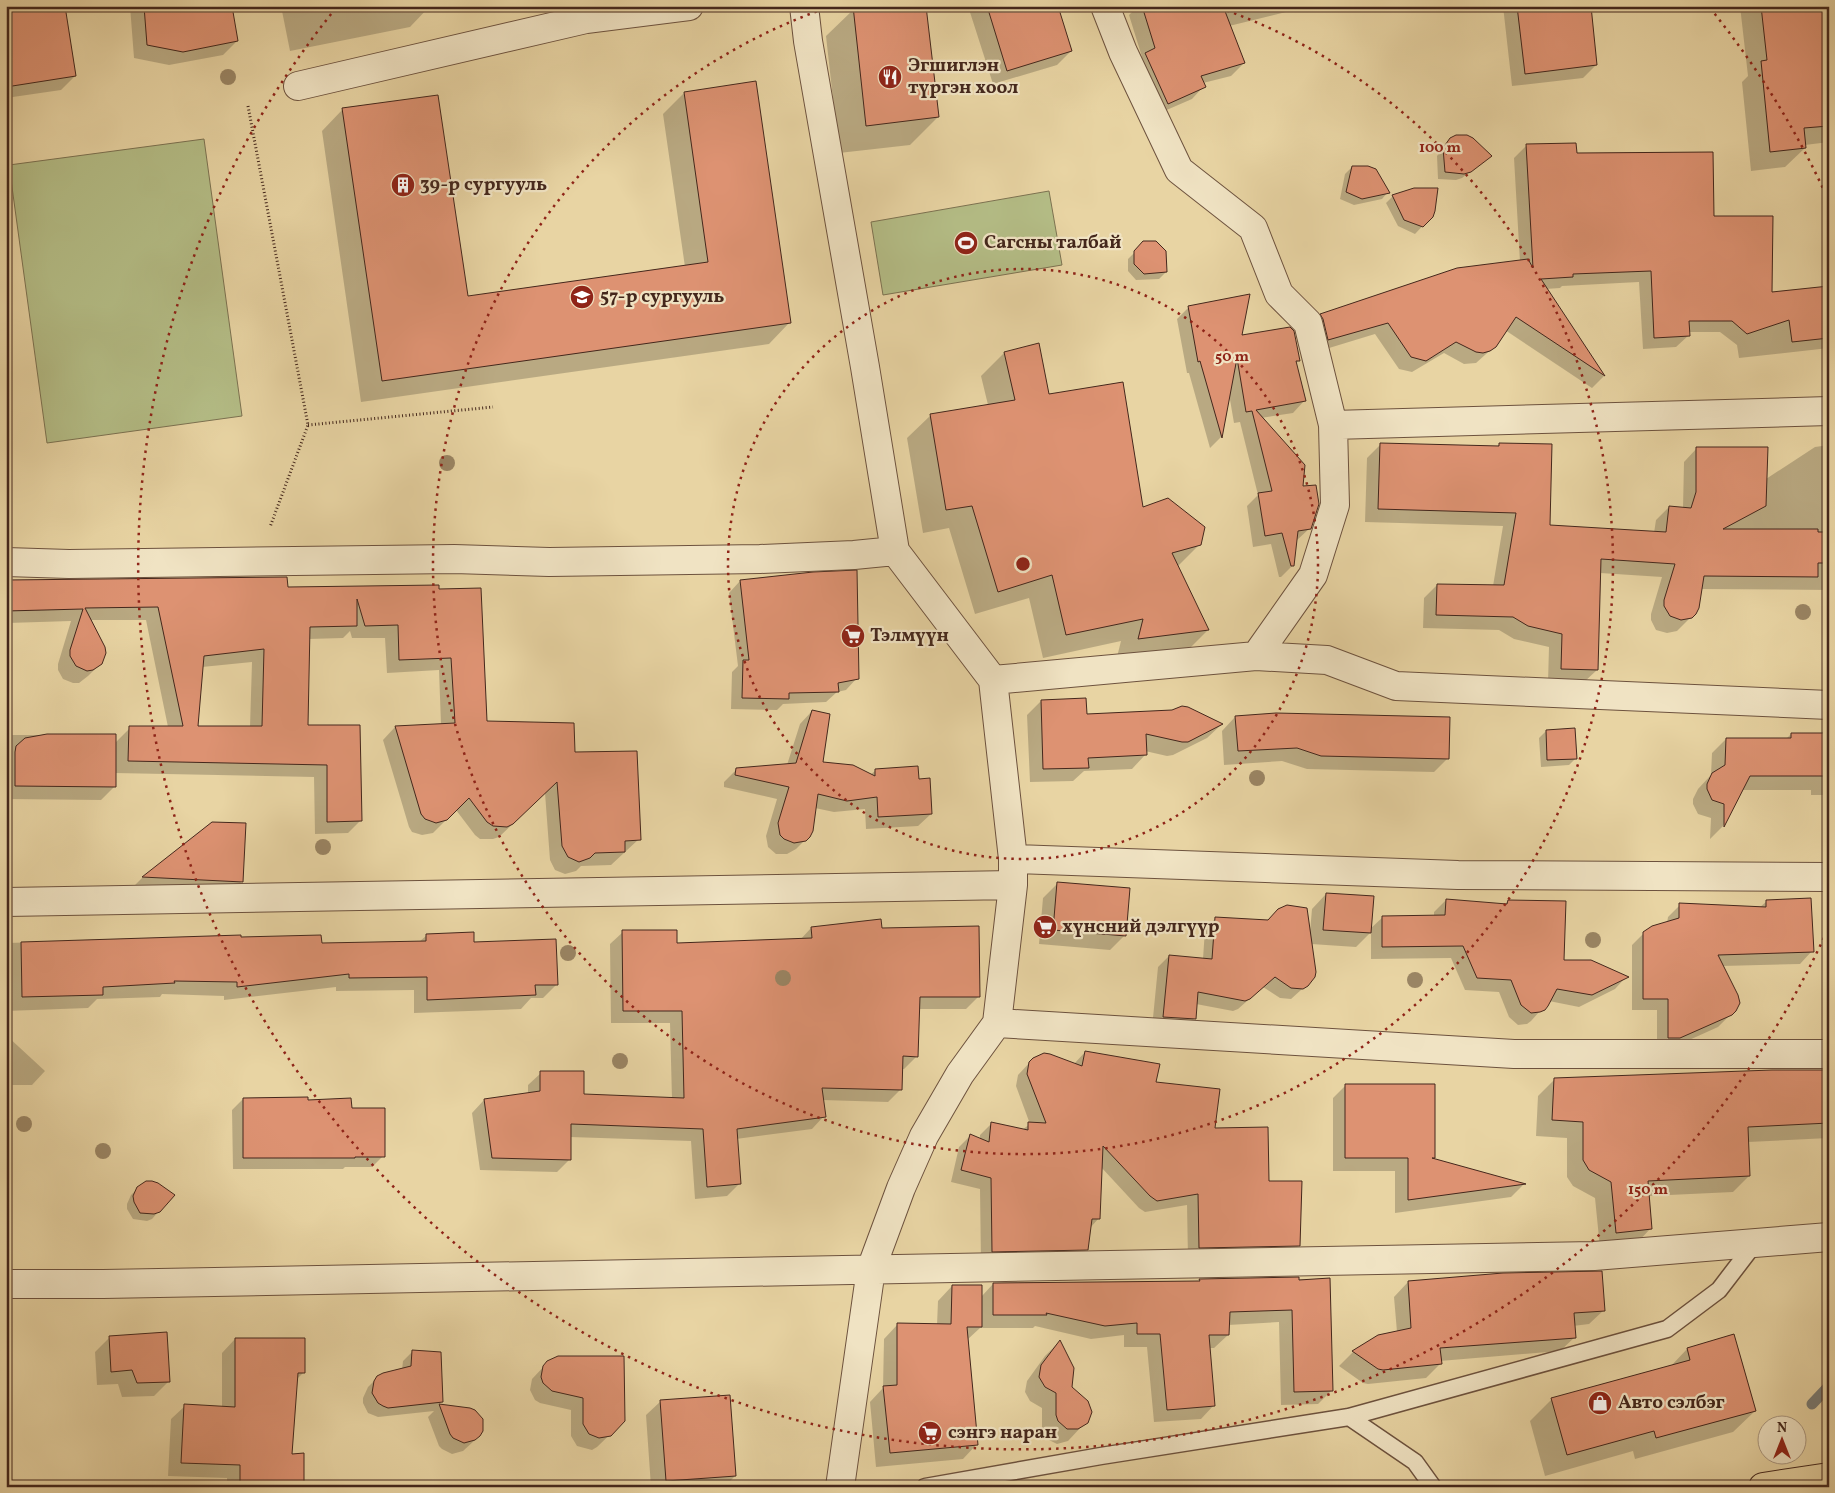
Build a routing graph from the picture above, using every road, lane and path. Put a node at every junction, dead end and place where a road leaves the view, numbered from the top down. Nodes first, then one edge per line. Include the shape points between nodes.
1 (689, 6) edge
2 (1105, 6) edge
3 (800, 7) edge
4 (298, 86) dead end
5 (248, 106) dead end
6 (493, 407) dead end
7 (1829, 411) edge
8 (308, 425) junction
9 (1333, 425) junction
10 (268, 534) dead end
11 (895, 551) junction
12 (6, 562) edge
13 (1256, 656) junction
14 (993, 680) junction
15 (1829, 705) edge
16 (1013, 872) junction
17 (1829, 877) edge
18 (6, 902) edge
19 (998, 1024) junction
20 (1829, 1054) edge
21 (1829, 1238) edge
22 (1755, 1243) junction
23 (872, 1269) junction
24 (6, 1284) edge
25 (1349, 1417) junction
26 (1829, 1478) edge
27 (840, 1487) edge
28 (925, 1487) edge
29 (1433, 1487) edge
30 (1763, 1487) edge

1 - 4 street via 586,19
2 - 9 street via 1123,52 1179,170 1253,228 1279,294 1308,323
3 - 11 street
5 - 8 path
6 - 8 path
7 - 9 street
8 - 10 path
9 - 13 street via 1335,505 1313,575
11 - 12 street via 760,559 549,562 444,559
11 - 14 street
13 - 14 street
13 - 15 street via 1327,660 1396,686
14 - 16 street
16 - 17 street
16 - 18 street
16 - 19 street
19 - 20 street via 1514,1054
19 - 23 street via 960,1074 924,1136
21 - 22 street
22 - 23 street via 1594,1256
22 - 25 lane via 1718,1290 1666,1329
23 - 24 street
23 - 27 street
25 - 28 lane
25 - 29 lane via 1416,1462
26 - 30 main road

